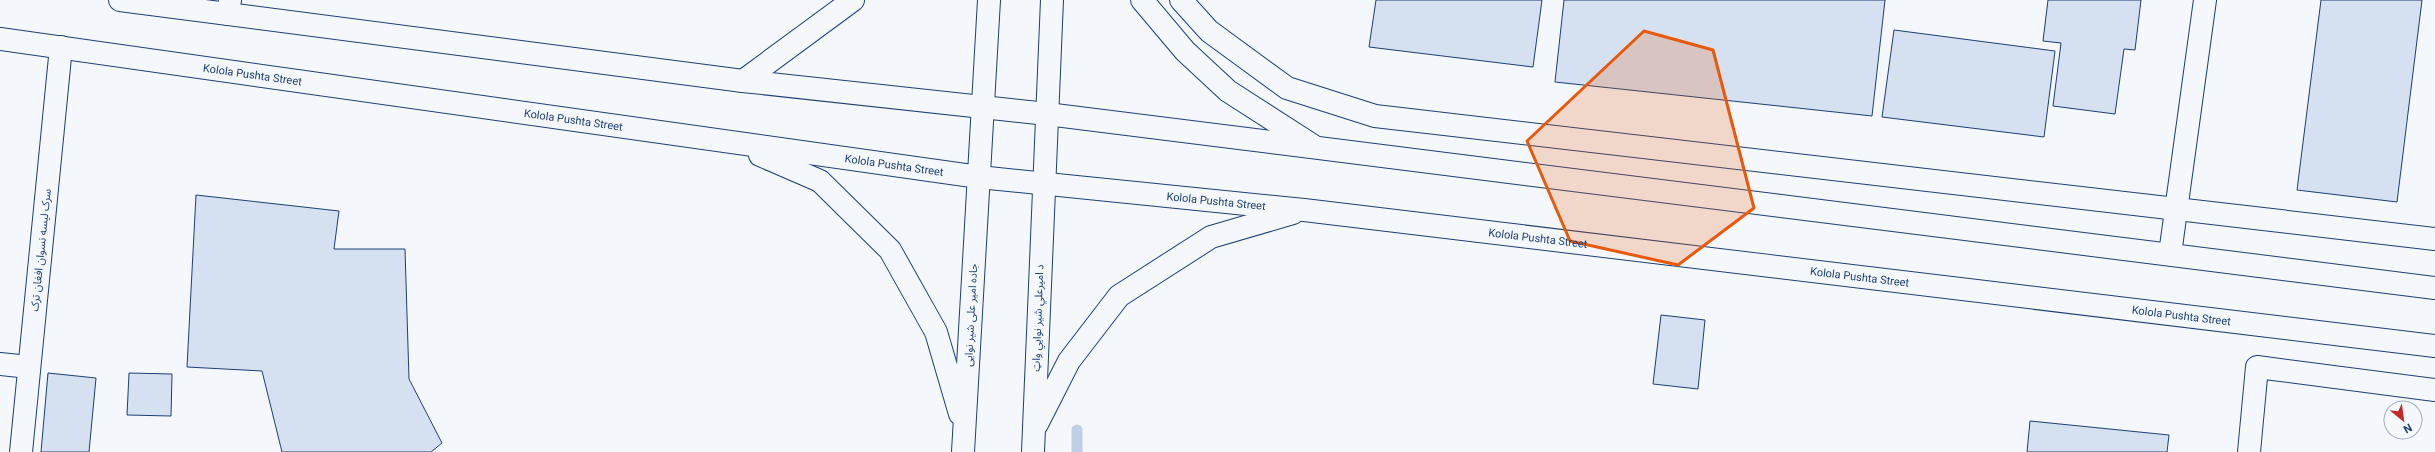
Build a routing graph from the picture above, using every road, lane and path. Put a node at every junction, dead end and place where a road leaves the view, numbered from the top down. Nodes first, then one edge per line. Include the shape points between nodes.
1 (120, 0) edge
2 (854, 0) edge
3 (989, 0) edge
4 (1052, 0) edge
5 (1142, 0) edge
6 (1181, 0) edge
7 (2205, 0) edge
8 (229, 7) edge
9 (0, 39) edge
10 (61, 47) junction
11 (743, 81) junction
12 (982, 106) junction
13 (1046, 114) junction
14 (737, 144) junction
15 (1316, 148) junction
16 (979, 177) junction
17 (1044, 184) junction
18 (1304, 210) junction
19 (2177, 210) junction
20 (2435, 239) edge
21 (2170, 254) junction
22 (2435, 288) edge
23 (2435, 346) edge
24 (0, 364) edge
25 (29, 367) junction
26 (2435, 390) edge
27 (965, 429) junction
28 (1034, 430) junction
29 (21, 452) edge
30 (963, 452) edge
31 (1033, 452) edge
32 (2249, 452) edge

1 - 8 main road
2 - 11 main road
3 - 12 main road, جاده امیر علی شیر نوایی
4 - 13 main road, د امیرعلي شیر نوايي واټ
5 - 15 main road via 1185,51 1228,91
6 - 19 main road via 1209,31 1287,88 1375,116
7 - 19 main road
8 - 11 main road
9 - 10 main road, Kolola Pushta Street
10 - 14 main road, Kolola Pushta Street
10 - 25 main road, سرک لیسه نسوان افغان‌ ترک
11 - 12 main road
12 - 13 main road
12 - 16 main road, جاده امیر علی شیر نوایی
13 - 15 main road
13 - 17 main road, د امیرعلي شیر نوايي واټ
14 - 16 main road, Kolola Pushta Street
14 - 27 main road via 820,181 890,250 936,332
15 - 21 main road
16 - 17 main road, Kolola Pushta Street
16 - 27 main road, جاده امیر علی شیر نوایی
17 - 18 main road, Kolola Pushta Street
17 - 28 main road, د امیرعلي شیر نوايي واټ
18 - 23 main road, Kolola Pushta Street
18 - 28 main road via 1211,237 1119,296 1069,361
19 - 20 main road
19 - 21 main road
21 - 22 main road
24 - 25 main road
25 - 29 main road, سرک لیسه نسوان افغان‌ ترک
26 - 32 main road via 2257,367
27 - 30 main road, جاده امیر علی شیر نوایی
28 - 31 main road, د امیرعلي شیر نوايي واټ

